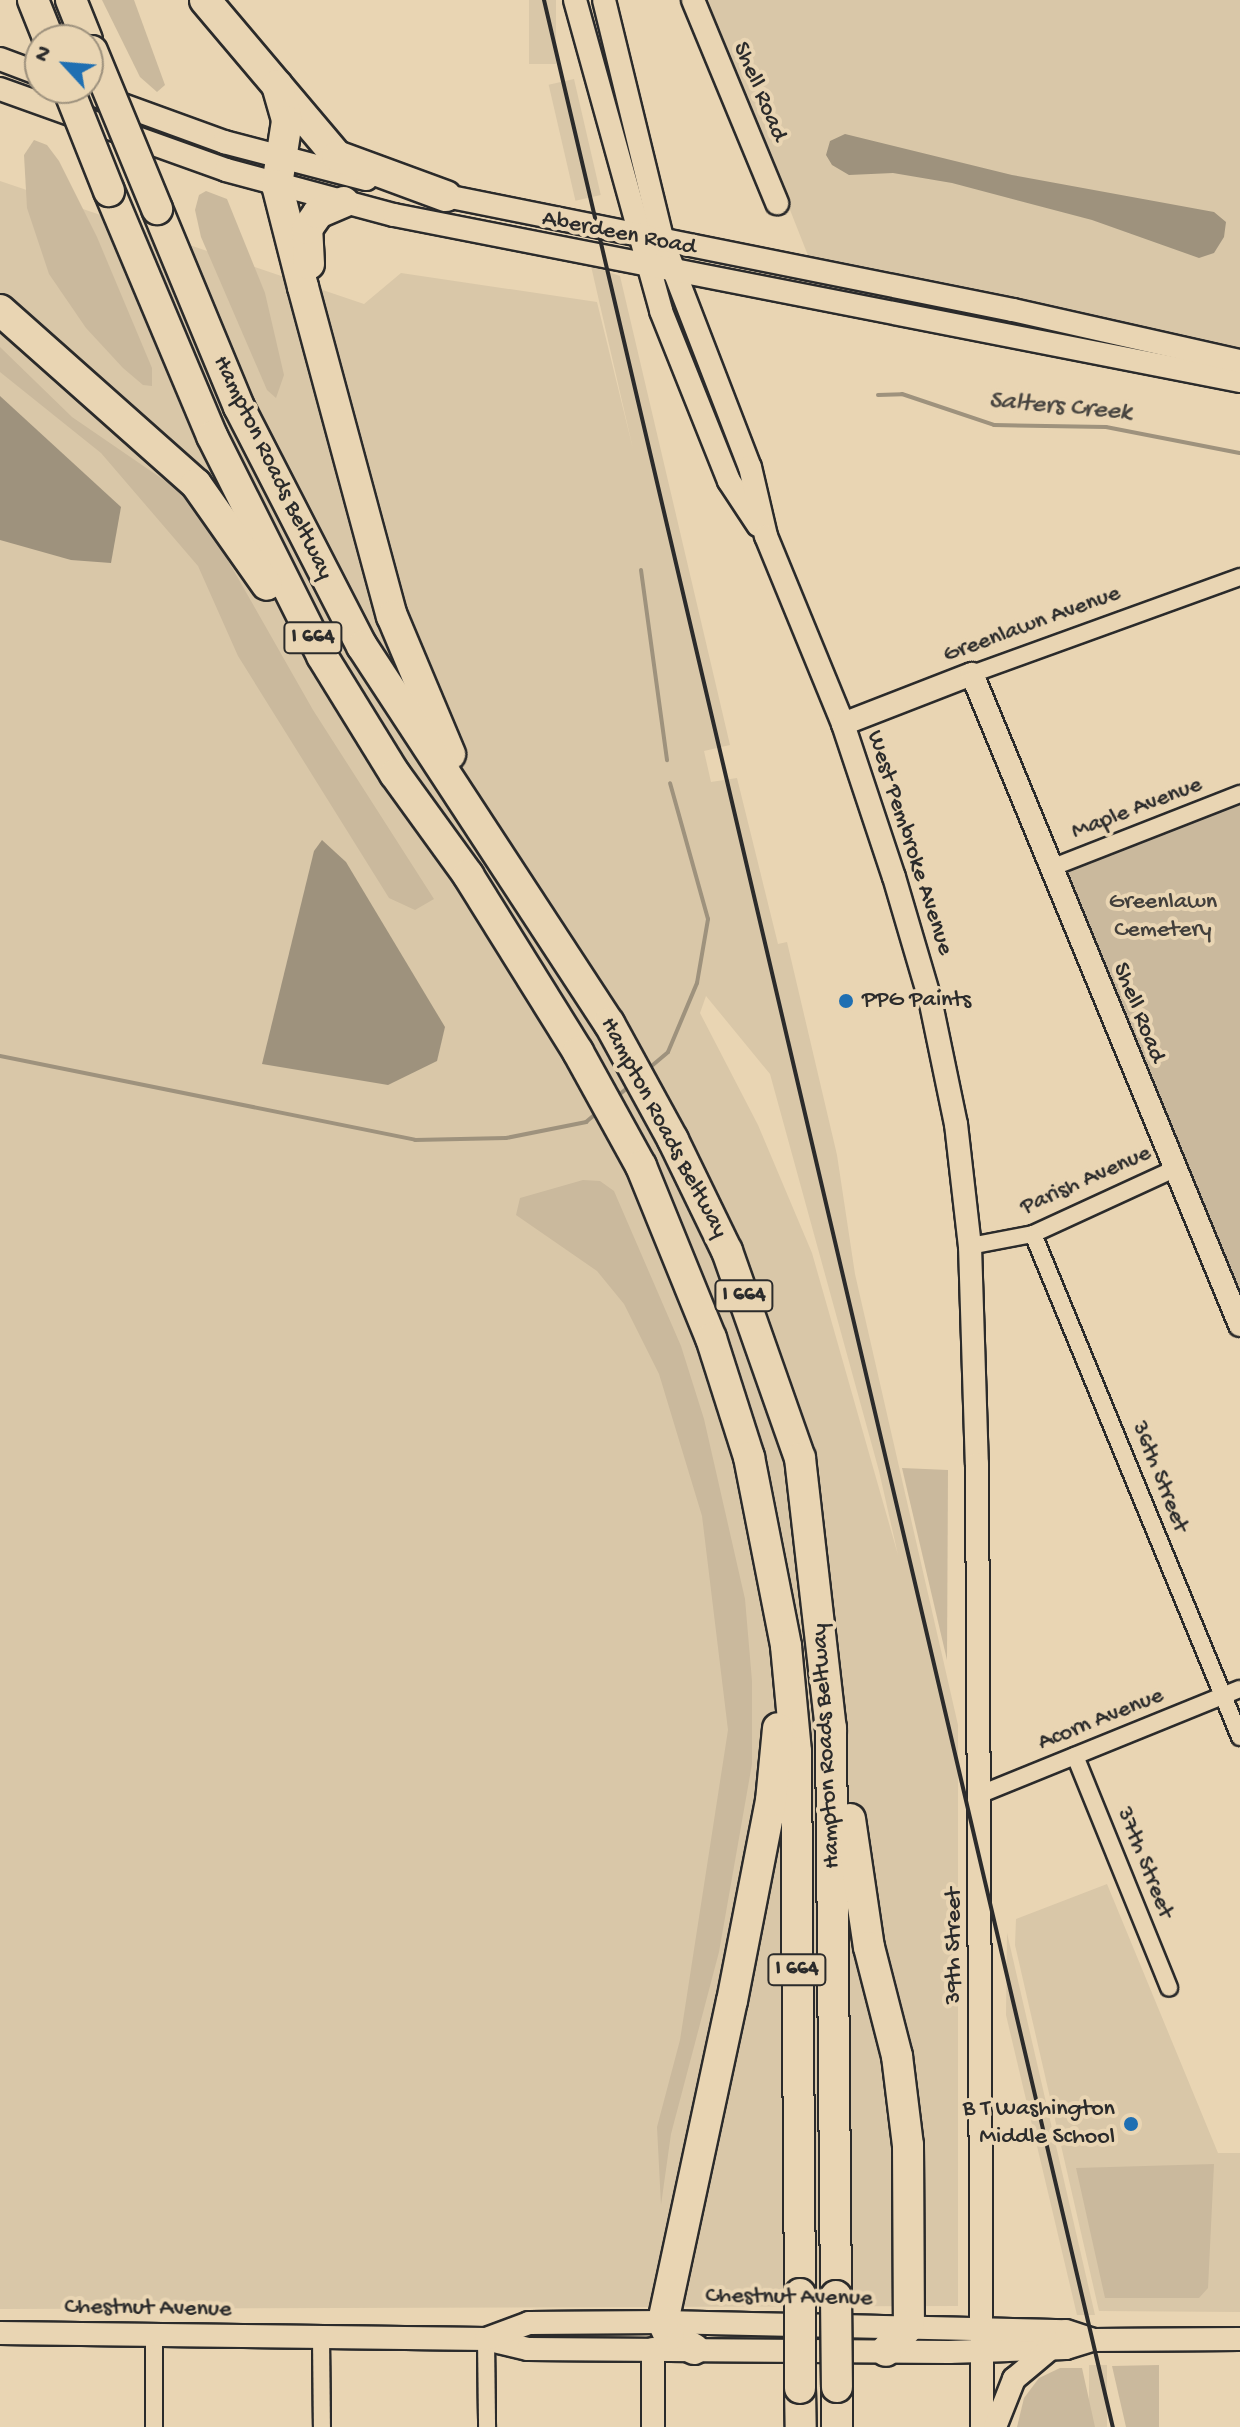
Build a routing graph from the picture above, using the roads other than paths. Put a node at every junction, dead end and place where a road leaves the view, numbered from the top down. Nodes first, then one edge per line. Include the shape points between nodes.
1 (33, 0) edge
2 (71, 0) edge
3 (205, 0) edge
4 (575, 0) edge
5 (604, 0) edge
6 (693, 0) edge
7 (42, 24) edge
8 (81, 24) edge
9 (0, 59) edge
10 (24, 68) edge
11 (104, 80) edge
12 (277, 85) junction
13 (0, 89) edge
14 (104, 100) edge
15 (74, 104) edge
16 (280, 172) junction
17 (446, 196) junction
18 (344, 202) junction
19 (777, 203) dead end
20 (638, 237) junction
21 (663, 242) junction
22 (647, 266) junction
23 (673, 271) junction
24 (0, 310) edge
25 (1240, 361) edge
26 (1240, 381) edge
27 (335, 403) junction
28 (766, 536) junction
29 (1240, 577) edge
30 (322, 656) junction
31 (972, 674) junction
32 (843, 724) junction
33 (1240, 794) edge
34 (482, 829) junction
35 (1051, 868) junction
36 (1174, 1169) junction
37 (1033, 1234) junction
38 (970, 1246) junction
39 (1240, 1325) edge
40 (977, 1464) joint
41 (786, 1646) junction
42 (827, 1671) junction
43 (1240, 1689) edge
44 (1223, 1696) junction
45 (1240, 1737) edge
46 (1075, 1756) junction
47 (981, 1794) junction
48 (1169, 1988) dead end
49 (909, 2326) junction
50 (981, 2328) junction
51 (0, 2333) edge
52 (154, 2335) junction
53 (658, 2335) junction
54 (321, 2338) junction
55 (486, 2339) junction
56 (1240, 2339) edge
57 (1093, 2340) junction
58 (1051, 2348) junction
59 (694, 2349) joint
60 (886, 2351) junction
61 (982, 2351) junction
62 (154, 2427) edge
63 (322, 2427) edge
64 (487, 2427) edge
65 (653, 2427) edge
66 (801, 2427) edge
67 (837, 2427) edge
68 (982, 2427) edge
69 (995, 2427) edge

1 - 7 highway
2 - 8 highway, Hampton Roads Beltway / I 664
3 - 12 highway
4 - 20 main road, West Pembroke Avenue
5 - 21 main road, West Pembroke Avenue
6 - 19 main road, Shell Road
9 - 10 main road
11 - 34 highway, Hampton Roads Beltway / I 664, bridge via 239,407 312,555 362,646
12 - 16 highway via 287,116
12 - 17 highway via 343,160
13 - 16 main road, Aberdeen Road
14 - 16 main road, Aberdeen Road
15 - 30 highway, Hampton Roads Beltway / I 664, bridge via 212,436
16 - 17 main road, Aberdeen Road
16 - 18 main road, Aberdeen Road
16 - 27 highway
17 - 20 main road, Aberdeen Road
18 - 22 main road, Aberdeen Road
18 - 27 highway via 318,213 304,237
20 - 21 main road, Aberdeen Road
20 - 22 main road, West Pembroke Avenue
21 - 23 main road, West Pembroke Avenue
21 - 25 main road, Aberdeen Road via 1025,312
22 - 23 main road, Aberdeen Road
22 - 28 main road, West Pembroke Avenue via 729,481
23 - 26 main road, Aberdeen Road
23 - 28 main road, West Pembroke Avenue via 750,467
24 - 30 highway via 196,484
27 - 34 highway via 392,616
28 - 32 main road, West Pembroke Avenue
29 - 31 street, Greenlawn Avenue
30 - 41 highway, Hampton Roads Beltway / I 664 via 395,774 468,875 578,1052 641,1166 711,1338 749,1457
31 - 32 main road, Greenlawn Avenue
31 - 35 main road, Shell Road
32 - 38 main road, West Pembroke Avenue via 930,999 956,1124
33 - 35 street, Maple Avenue
34 - 42 highway, Hampton Roads Beltway / I 664 via 609,1023 727,1251 800,1458
35 - 36 main road, Shell Road
36 - 37 street, Parish Avenue
36 - 39 main road, Shell Road
37 - 38 street, Parish Avenue
37 - 44 street, 36th Street
38 - 40 main road, West Pembroke Avenue
40 - 47 main road, 39th Street
41 - 53 highway via 771,1801
41 - 66 highway, Hampton Roads Beltway / I 664, bridge via 796,1752
42 - 49 highway via 867,1933 904,2101
42 - 67 highway, Hampton Roads Beltway / I 664, bridge via 834,1808
43 - 44 street, Acorn Avenue
44 - 45 street, 36th Street
44 - 46 street, Acorn Avenue
46 - 47 street, Acorn Avenue
46 - 48 street, 37th Street
47 - 50 main road, 39th Street
49 - 50 main road, Chestnut Avenue
49 - 53 main road, Chestnut Avenue
49 - 60 highway
50 - 57 main road, Chestnut Avenue via 1066,2331
50 - 61 main road, 39th Street
51 - 52 main road, Chestnut Avenue
52 - 54 main road, Chestnut Avenue
52 - 62 street
53 - 55 main road, Chestnut Avenue via 529,2323
53 - 59 highway
53 - 65 main road
54 - 55 main road, Chestnut Avenue
54 - 63 street
55 - 64 street
56 - 57 main road, Chestnut Avenue
57 - 58 main road, Chestnut Avenue
58 - 61 main road, Chestnut Avenue
58 - 69 main road via 1014,2379
59 - 60 main road, Chestnut Avenue
60 - 61 main road, Chestnut Avenue
61 - 68 main road, 39th Street

